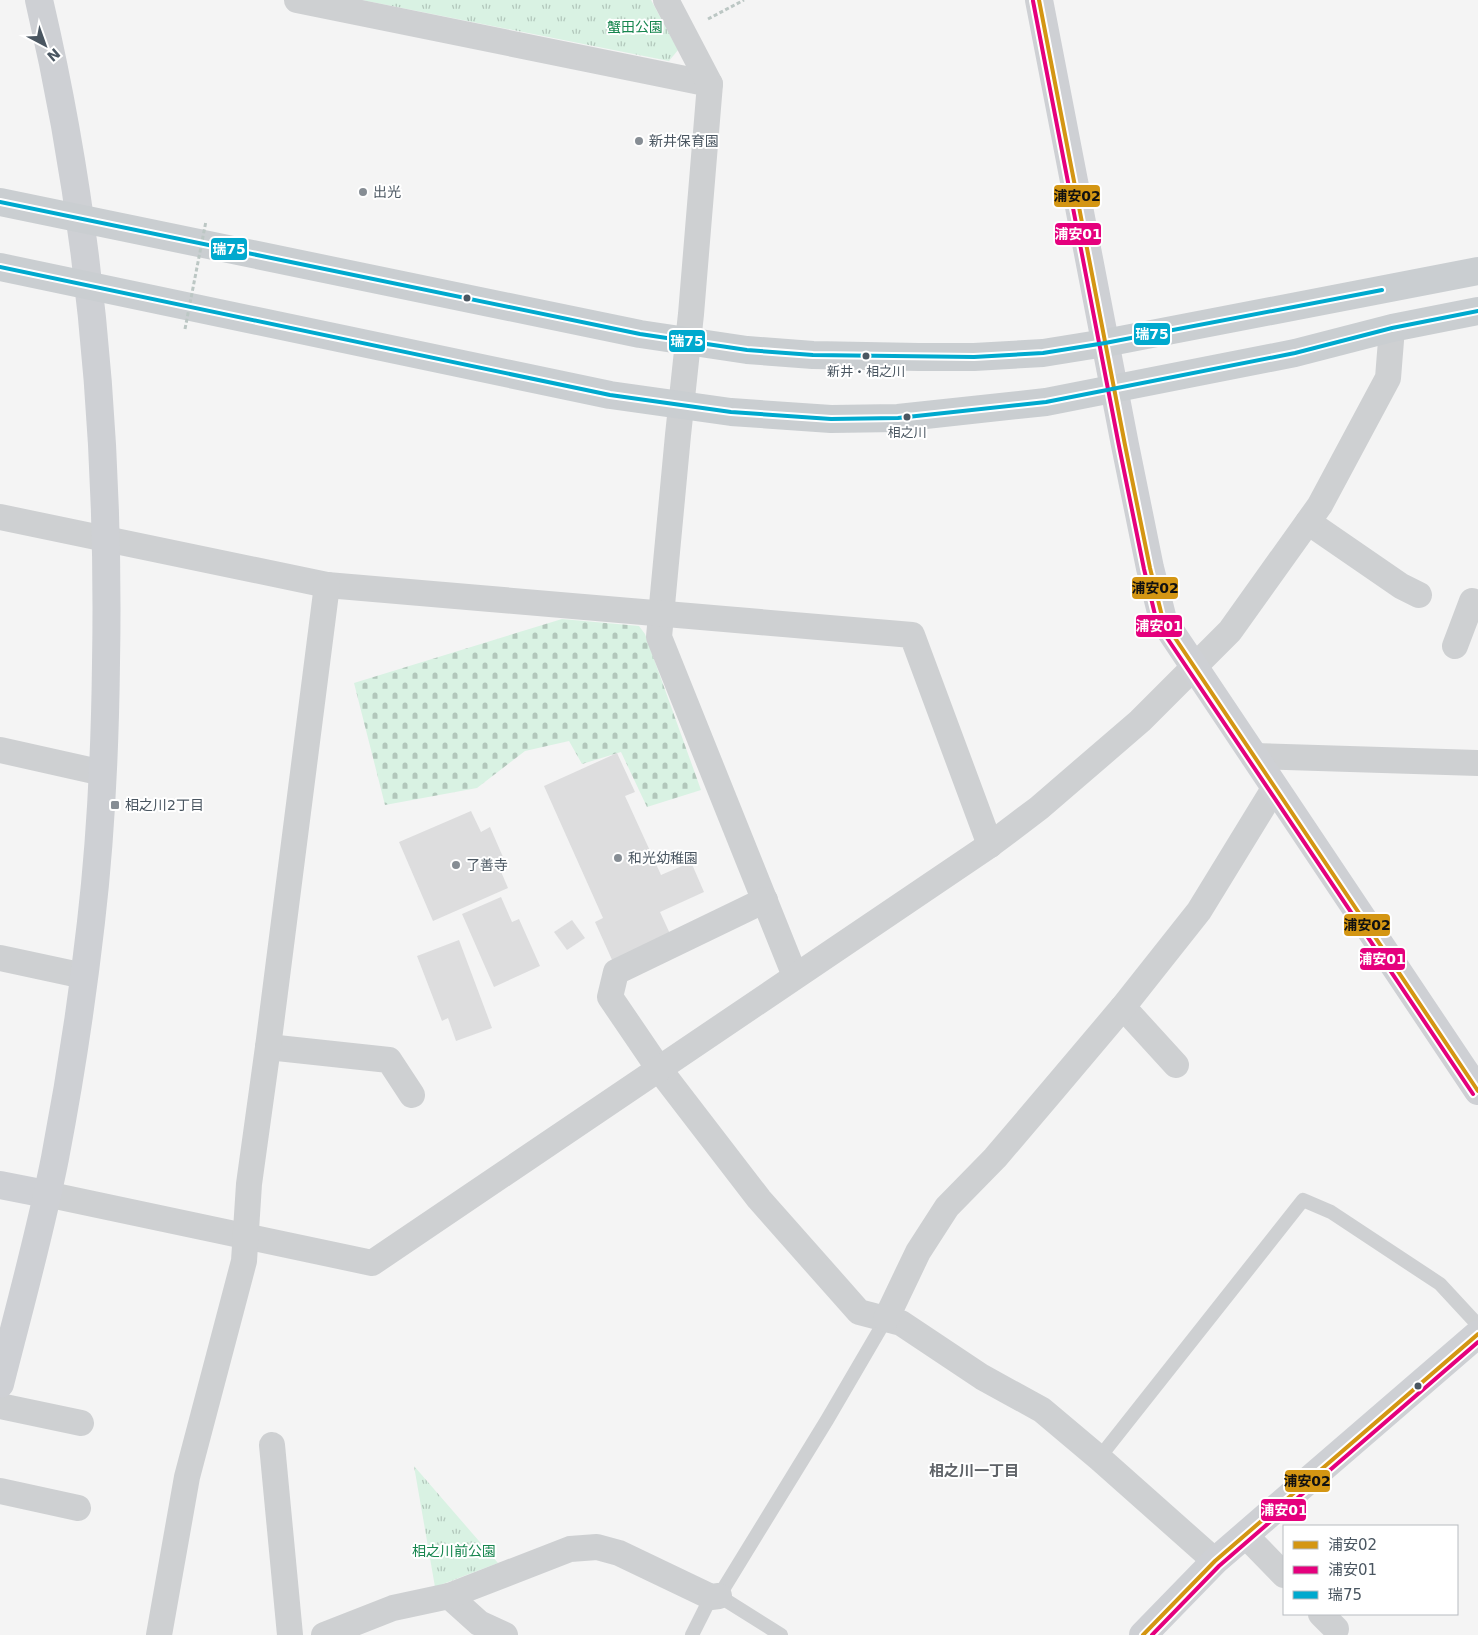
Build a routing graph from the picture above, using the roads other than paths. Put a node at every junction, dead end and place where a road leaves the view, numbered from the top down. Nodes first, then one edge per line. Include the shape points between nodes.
1 (39, 0) edge
2 (297, 0) edge
3 (666, 0) edge
4 (1039, 0) edge
5 (710, 84) junction
6 (0, 202) edge
7 (80, 218) junction
8 (0, 267) edge
9 (1478, 271) edge
10 (90, 286) junction
11 (1478, 311) edge
12 (1392, 328) junction
13 (688, 342) junction
14 (1105, 343) junction
15 (1114, 389) junction
16 (681, 406) junction
17 (0, 518) edge
18 (1308, 522) junction
19 (107, 540) junction
20 (327, 585) junction
21 (1420, 595) dead end
22 (1473, 613) edge
23 (661, 614) junction
24 (1455, 646) dead end
25 (1194, 668) junction
26 (0, 750) edge
27 (1253, 756) junction
28 (1478, 763) edge
29 (103, 773) junction
30 (1275, 787) junction
31 (990, 844) junction
32 (764, 900) junction
33 (0, 958) edge
34 (84, 976) junction
35 (795, 976) junction
36 (1123, 1007) junction
37 (268, 1047) junction
38 (1176, 1065) dead end
39 (659, 1069) junction
40 (1478, 1091) edge
41 (412, 1096) dead end
42 (0, 1185) edge
43 (46, 1194) junction
44 (246, 1237) junction
45 (886, 1319) junction
46 (1478, 1325) edge
47 (1478, 1334) edge
48 (0, 1384) edge
49 (0, 1406) edge
50 (81, 1423) dead end
51 (272, 1445) dead end
52 (1099, 1458) junction
53 (0, 1491) edge
54 (78, 1508) dead end
55 (1245, 1535) junction
56 (1215, 1560) junction
57 (1283, 1574) edge
58 (449, 1596) junction
59 (715, 1597) junction
60 (158, 1635) edge
61 (290, 1635) edge
62 (324, 1635) edge
63 (505, 1635) edge
64 (692, 1635) edge
65 (781, 1635) edge
66 (1143, 1635) edge

1 - 7 street via 68,139
2 - 5 street
3 - 5 street
4 - 14 street
5 - 13 street
6 - 7 main road
7 - 10 street
7 - 13 main road
8 - 10 main road
9 - 14 main road
10 - 16 main road via 610,395
10 - 19 street
11 - 12 main road
12 - 15 main road via 1295,353
12 - 18 street via 1388,378
13 - 14 main road via 803,354 919,357 1043,353
13 - 16 street
14 - 15 street
15 - 16 main road via 1046,402 898,418 831,419
15 - 25 street via 1163,620
16 - 23 street
17 - 19 street
18 - 21 street via 1400,586
18 - 25 street via 1230,631
19 - 20 street
19 - 29 street
20 - 23 street
20 - 37 street
22 - 24 street
23 - 31 street via 912,635
23 - 32 street via 659,637
25 - 27 street
25 - 31 street via 1140,721 1039,808
26 - 29 street
27 - 28 street
27 - 30 street
29 - 34 street
30 - 36 street via 1199,911
30 - 40 street
31 - 35 street
32 - 35 street
32 - 39 street via 616,972 610,997
33 - 34 street
34 - 43 street
35 - 39 street
36 - 38 street
36 - 45 street via 995,1158 947,1207 918,1252
37 - 41 street via 389,1060
37 - 44 street via 249,1184
39 - 44 street via 372,1263
39 - 45 street via 759,1199 859,1312
42 - 43 street
43 - 44 street
43 - 48 street
44 - 60 street via 244,1261 187,1477
45 - 52 street via 901,1323 982,1377 1042,1410
45 - 59 lane via 827,1420
46 - 52 lane via 1440,1284 1331,1212 1303,1200
47 - 55 street
49 - 50 street
51 - 61 street
52 - 56 street
53 - 54 street
55 - 56 street
55 - 57 street
56 - 66 street
58 - 59 street via 570,1549 597,1547 626,1556
58 - 62 street via 393,1608
58 - 63 street via 479,1623
59 - 64 lane
59 - 65 lane

